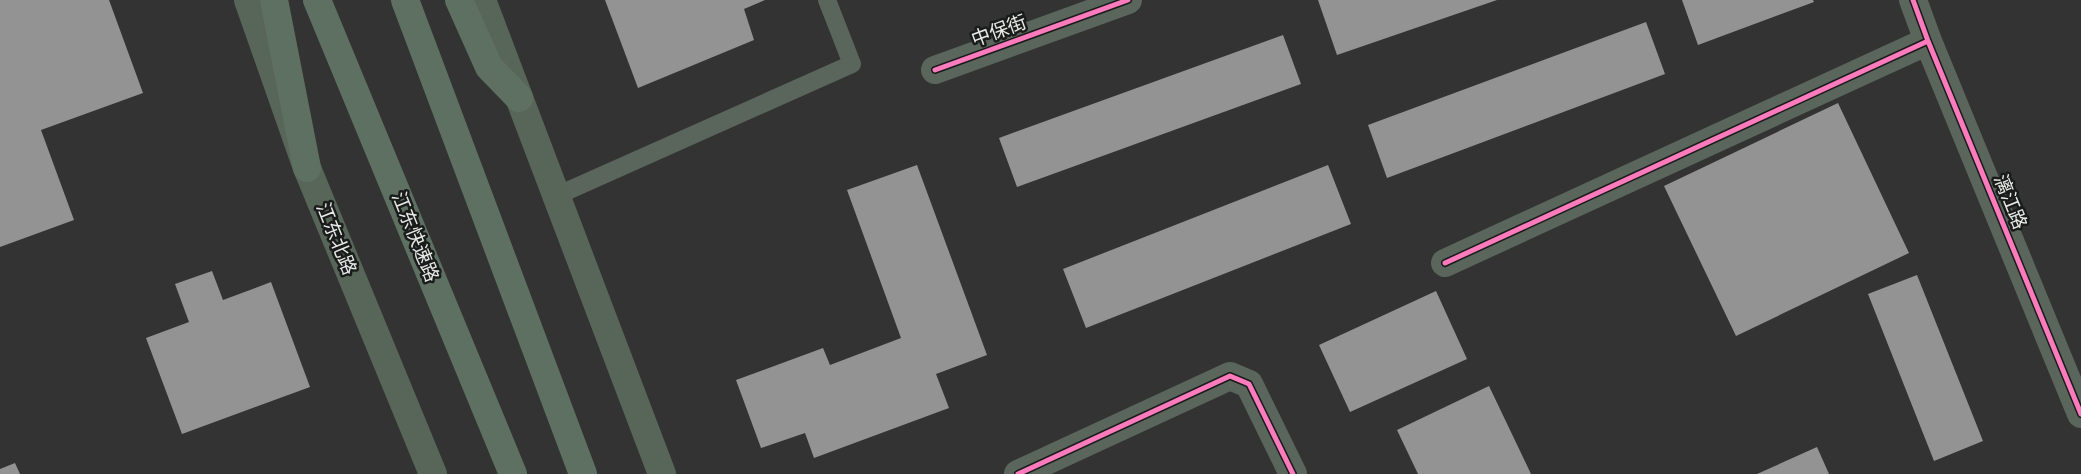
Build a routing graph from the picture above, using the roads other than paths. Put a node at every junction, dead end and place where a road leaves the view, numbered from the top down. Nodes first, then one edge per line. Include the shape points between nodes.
1 (248, 0) edge
2 (274, 0) edge
3 (318, 0) edge
4 (405, 0) edge
5 (459, 0) edge
6 (482, 0) edge
7 (826, 0) edge
8 (1128, 0) edge
9 (1913, 0) edge
10 (1928, 41) junction
11 (935, 70) dead end
12 (519, 98) junction
13 (307, 168) junction
14 (556, 196) junction
15 (1445, 263) dead end
16 (2081, 414) edge
17 (433, 474) edge
18 (513, 474) edge
19 (583, 474) edge
20 (662, 474) edge
21 (1018, 474) edge
22 (1293, 474) edge

1 - 13 main road, 江东北路
2 - 13 highway
3 - 18 highway, 江东快速路
4 - 19 highway
5 - 12 highway via 489,67
6 - 12 main road
7 - 14 lane via 852,64
8 - 11 street, 中保街
9 - 10 street, 漓江路
10 - 15 street
10 - 16 street, 漓江路
12 - 14 main road
13 - 17 main road, 江东北路
14 - 20 main road
21 - 22 street via 1230,376 1249,384

